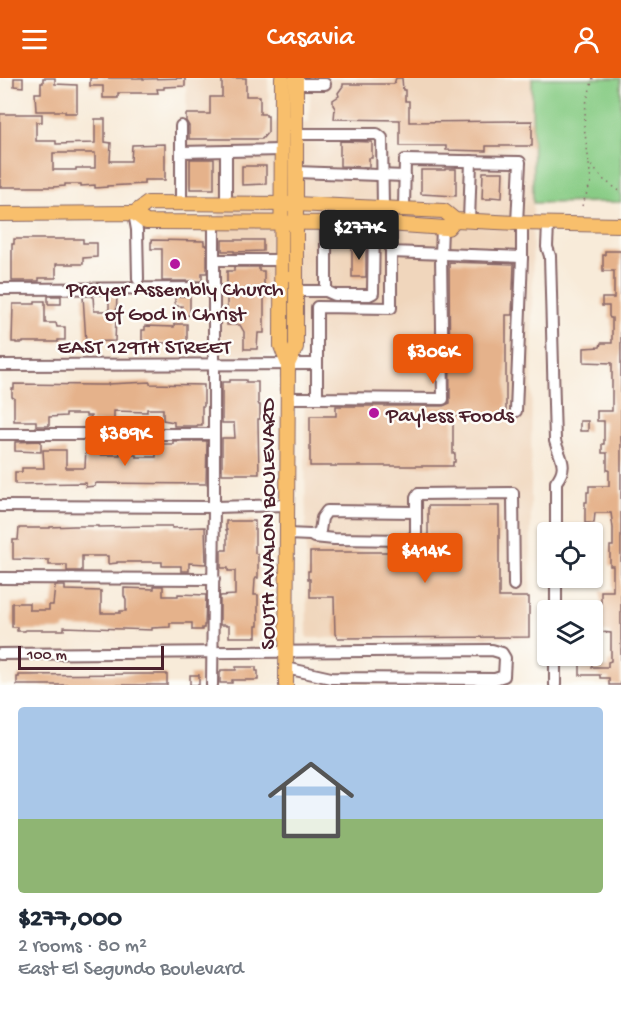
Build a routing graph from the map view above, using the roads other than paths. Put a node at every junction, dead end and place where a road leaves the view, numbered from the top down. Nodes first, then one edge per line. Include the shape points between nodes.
1 (282, 78) edge
2 (296, 81) edge
3 (325, 84) dead end
4 (181, 126) dead end
5 (296, 134) junction
6 (282, 150) junction
7 (226, 151) junction
8 (181, 152) junction
9 (471, 160) junction
10 (297, 172) junction
11 (383, 175) junction
12 (405, 176) junction
13 (181, 203) junction
14 (226, 203) junction
15 (281, 204) junction
16 (296, 204) junction
17 (383, 207) junction
18 (404, 208) junction
19 (134, 213) junction
20 (0, 214) edge
21 (462, 220) junction
22 (214, 222) junction
23 (281, 222) junction
24 (296, 222) junction
25 (326, 223) junction
26 (374, 223) junction
27 (520, 224) junction
28 (548, 224) junction
29 (391, 225) junction
30 (621, 225) edge
31 (442, 228) junction
32 (391, 252) junction
33 (441, 255) junction
34 (522, 257) junction
35 (214, 260) junction
36 (281, 260) junction
37 (138, 279) dead end
38 (214, 288) junction
39 (0, 289) edge
40 (296, 291) junction
41 (326, 291) junction
42 (296, 307) junction
43 (317, 307) junction
44 (288, 364) junction
45 (317, 364) junction
46 (0, 365) edge
47 (214, 365) junction
48 (288, 398) junction
49 (317, 398) junction
50 (516, 411) dead end
51 (0, 434) edge
52 (214, 434) junction
53 (288, 504) junction
54 (0, 506) edge
55 (214, 507) junction
56 (416, 512) junction
57 (556, 522) edge
58 (287, 534) junction
59 (314, 535) junction
60 (0, 578) edge
61 (214, 579) junction
62 (513, 585) dead end
63 (285, 652) junction
64 (211, 653) junction
65 (0, 654) edge
66 (555, 666) edge
67 (286, 668) junction
68 (212, 685) edge
69 (286, 685) edge
70 (555, 685) edge

1 - 6 main road, SOUTH AVALON BOULEVARD
2 - 3 street
2 - 5 main road, SOUTH AVALON BOULEVARD
4 - 8 street
5 - 10 main road, SOUTH AVALON BOULEVARD
5 - 11 street via 377,134 382,138
6 - 7 street
6 - 15 main road, SOUTH AVALON BOULEVARD
7 - 8 street
7 - 14 street
8 - 13 street
9 - 12 street via 405,160
9 - 21 street
9 - 27 street via 520,162
10 - 11 street
10 - 16 main road, SOUTH AVALON BOULEVARD
11 - 12 street
11 - 17 street
12 - 18 street
13 - 14 main road
13 - 19 main road via 148,203
14 - 15 main road
15 - 16 main road
15 - 23 main road, SOUTH AVALON BOULEVARD
16 - 17 main road
16 - 24 main road, SOUTH AVALON BOULEVARD
17 - 18 main road
18 - 21 main road via 444,211
19 - 20 main road
19 - 22 main road via 146,222
19 - 37 street
21 - 27 main road
21 - 31 main road
22 - 23 main road
22 - 35 street
23 - 24 main road
23 - 36 main road, SOUTH AVALON BOULEVARD
24 - 25 main road
24 - 40 main road, SOUTH AVALON BOULEVARD
25 - 26 main road
25 - 41 street
26 - 29 main road
26 - 41 street via 373,293 335,295
27 - 28 main road
27 - 34 street
28 - 30 main road
28 - 57 street via 555,441 563,460 556,482
29 - 31 main road
29 - 32 street
31 - 33 street
32 - 33 street
32 - 43 street via 391,308
33 - 34 street
33 - 49 street via 443,399
34 - 50 street
35 - 36 street
35 - 38 street
36 - 44 main road, SOUTH AVALON BOULEVARD via 281,346
38 - 39 street
38 - 47 street
40 - 41 street
40 - 42 main road, SOUTH AVALON BOULEVARD
42 - 43 street
42 - 44 main road, SOUTH AVALON BOULEVARD via 296,347
43 - 45 street
44 - 45 street, EAST 129TH STREET
44 - 47 street, EAST 129TH STREET
44 - 48 main road, SOUTH AVALON BOULEVARD
45 - 49 street
46 - 47 street, EAST 129TH STREET
47 - 52 street
48 - 49 street
48 - 53 main road, SOUTH AVALON BOULEVARD
51 - 52 street
52 - 55 street
53 - 55 street
53 - 58 main road, SOUTH AVALON BOULEVARD
54 - 55 street
55 - 61 street
56 - 59 street via 327,511
56 - 59 street via 415,537 407,540
56 - 62 street via 418,494 513,494
58 - 59 street
58 - 63 main road, SOUTH AVALON BOULEVARD
60 - 61 street
61 - 64 street
63 - 64 street
63 - 67 main road, SOUTH AVALON BOULEVARD
63 - 67 street via 492,650 505,658 504,676 495,679 331,678
64 - 65 street
64 - 68 street
66 - 70 street
67 - 69 main road, SOUTH AVALON BOULEVARD

